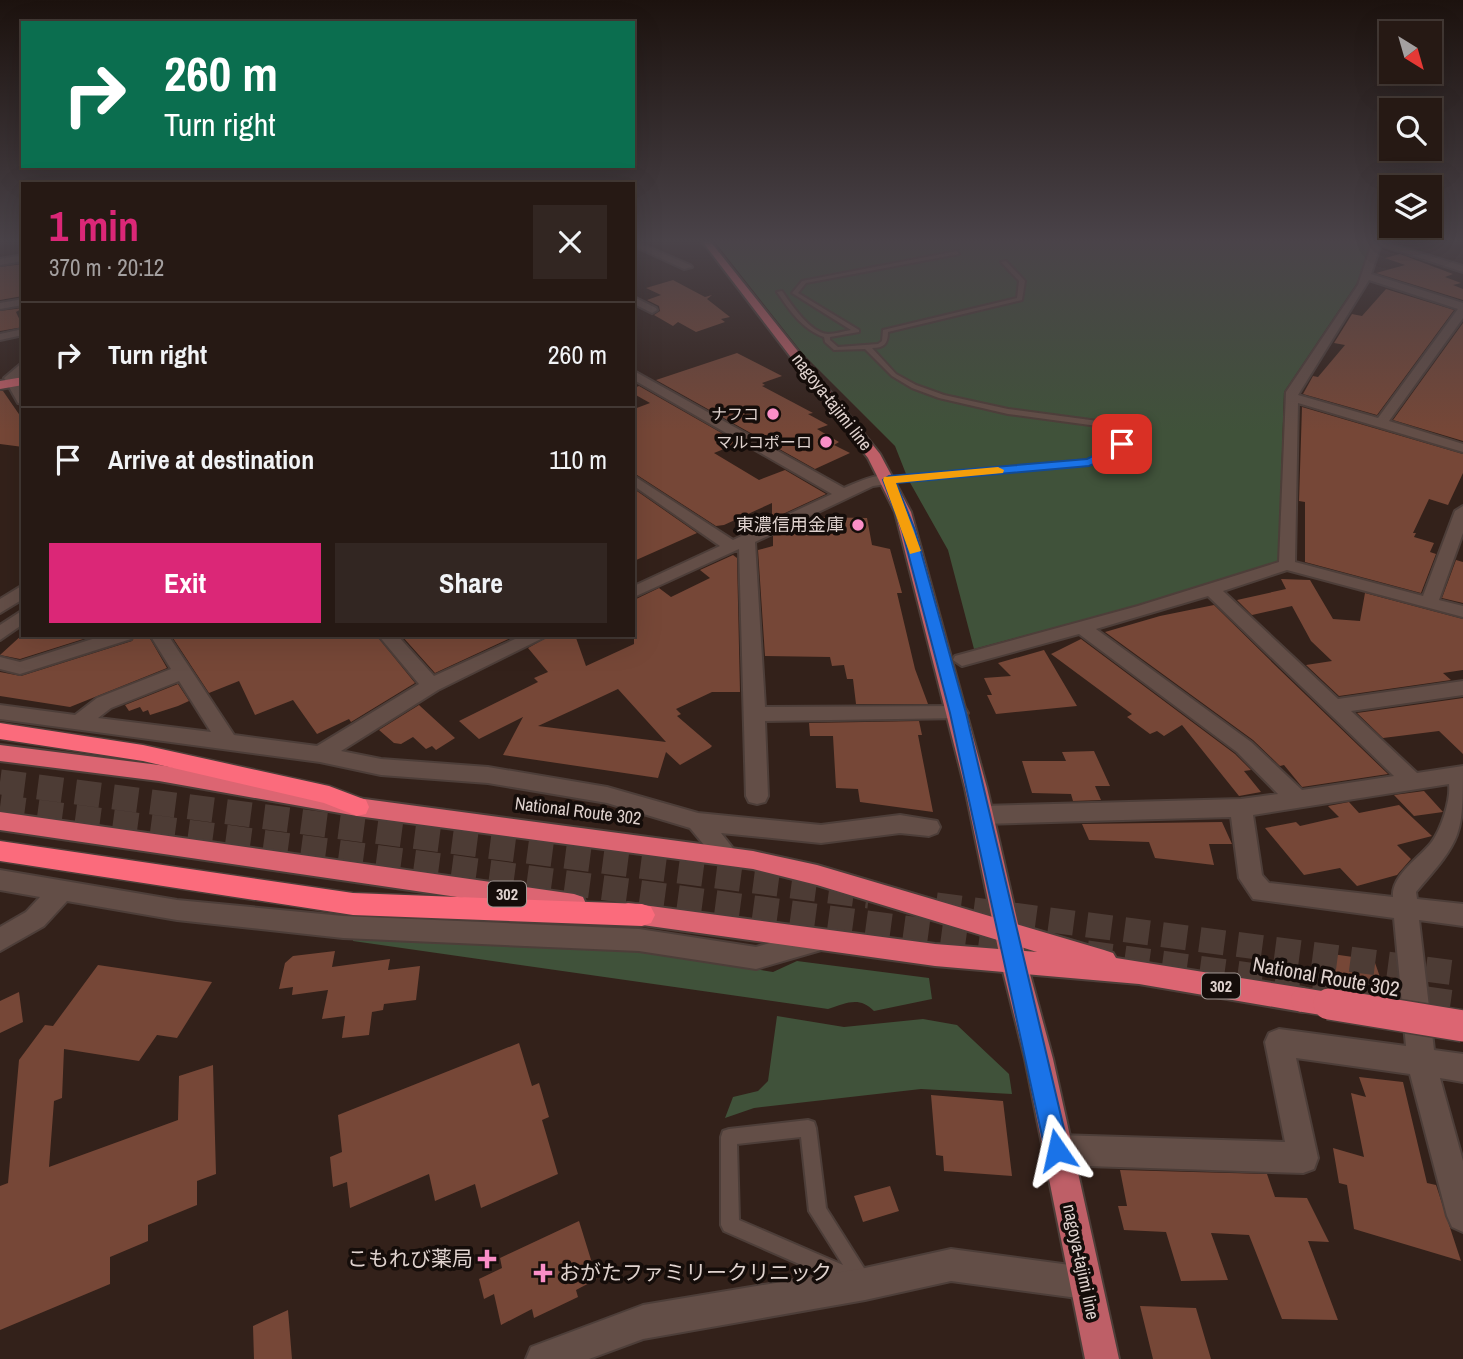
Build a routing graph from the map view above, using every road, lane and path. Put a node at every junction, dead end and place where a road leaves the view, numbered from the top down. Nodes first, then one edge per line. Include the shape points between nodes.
1 (642, 304) edge
2 (756, 304) edge
3 (790, 304) edge
4 (814, 304) edge
5 (997, 304) edge
6 (1350, 304) edge
7 (1463, 309) edge
8 (635, 315) edge
9 (21, 328) edge
10 (827, 336) junction
11 (0, 337) edge
12 (867, 347) junction
13 (840, 349) junction
14 (849, 355) dead end
15 (21, 368) edge
16 (635, 376) edge
17 (12, 383) edge
18 (1293, 397) junction
19 (1381, 423) junction
20 (1463, 448) edge
21 (889, 480) junction
22 (635, 481) edge
23 (843, 494) junction
24 (1463, 511) edge
25 (739, 543) junction
26 (1287, 565) junction
27 (1211, 589) junction
28 (21, 592) edge
29 (635, 592) edge
30 (1429, 603) junction
31 (0, 608) edge
32 (1463, 612) edge
33 (21, 617) edge
34 (1082, 627) junction
35 (0, 634) edge
36 (119, 637) edge
37 (160, 637) edge
38 (389, 637) edge
39 (536, 637) edge
40 (962, 660) dead end
41 (0, 663) edge
42 (183, 672) junction
43 (431, 685) junction
44 (1463, 688) edge
45 (1334, 706) junction
46 (0, 712) edge
47 (958, 713) junction
48 (755, 714) junction
49 (81, 721) junction
50 (0, 731) edge
51 (228, 743) junction
52 (0, 753) edge
53 (320, 754) junction
54 (1461, 774) edge
55 (1413, 782) junction
56 (757, 796) dead end
57 (1297, 799) junction
58 (357, 807) junction
59 (1241, 808) junction
60 (982, 815) junction
61 (0, 821) edge
62 (698, 822) junction
63 (929, 827) dead end
64 (0, 851) edge
65 (727, 856) junction
66 (0, 880) edge
67 (61, 891) junction
68 (1415, 909) junction
69 (642, 915) junction
70 (1463, 915) edge
71 (1007, 932) junction
72 (824, 939) junction
73 (0, 940) edge
74 (1014, 963) junction
75 (1139, 972) junction
76 (1463, 1026) edge
77 (1443, 1065) edge
78 (1057, 1150) junction
79 (1463, 1216) edge
80 (1085, 1283) junction
81 (865, 1284) junction
82 (543, 1359) edge
83 (1102, 1359) edge

1 - 8 street via 652,310
2 - 21 main road, nagoya-tajimi line
3 - 10 lane via 818,333
4 - 10 lane via 857,331
5 - 12 lane via 885,331 880,346
6 - 18 street
7 - 19 street
9 - 11 street
10 - 13 lane via 827,341
12 - 13 lane
12 - 21 lane via 894,375 938,395 1043,417 1132,428 1116,451 1089,463
13 - 14 lane
15 - 17 street via 10,378
16 - 23 street
18 - 19 street
18 - 26 street
19 - 20 street
21 - 23 street via 870,482
21 - 47 main road, nagoya-tajimi line via 910,536
22 - 25 street
23 - 25 street
24 - 30 street
25 - 29 street
25 - 48 street
26 - 27 street
26 - 30 street
27 - 34 street
27 - 45 street
28 - 31 street
30 - 32 street
33 - 35 street
34 - 40 street
34 - 57 street via 1244,747
36 - 41 street via 20,668
37 - 42 street
38 - 43 street
39 - 43 street
42 - 49 street via 104,703
42 - 51 street
43 - 53 street
44 - 45 street
45 - 55 street
46 - 49 street
47 - 48 street
47 - 60 main road, nagoya-tajimi line
48 - 56 street
49 - 51 street
50 - 58 highway via 143,753 329,796
51 - 53 street
52 - 58 highway, National Route 302 / 302 via 159,773
53 - 62 street via 381,767 488,775 607,795
54 - 55 street
54 - 68 street via 1461,794 1443,845 1405,884
55 - 57 street
57 - 59 street
58 - 65 highway, National Route 302 / 302
59 - 60 street
59 - 68 street via 1251,878 1262,892
60 - 71 main road, nagoya-tajimi line
61 - 69 highway, National Route 302 / 302
62 - 63 street via 821,834 900,824
62 - 65 street
64 - 69 highway via 353,904
65 - 71 highway, National Route 302 / 302 via 817,876
66 - 67 street
67 - 72 street via 177,910 343,927 639,940 756,958
67 - 73 street via 36,919
68 - 70 street
68 - 77 street
69 - 72 highway, National Route 302 / 302
71 - 74 main road, nagoya-tajimi line
71 - 75 highway, National Route 302 / 302
72 - 74 highway, National Route 302 / 302
74 - 75 highway, National Route 302 / 302
74 - 78 main road, nagoya-tajimi line
75 - 76 highway, National Route 302 / 302, bridge
77 - 78 street via 1279,1041 1303,1158
77 - 79 street
78 - 80 main road, nagoya-tajimi line
80 - 81 street via 951,1265
80 - 83 main road, nagoya-tajimi line
81 - 81 lane via 730,1225 729,1136 808,1128 818,1211
81 - 82 street via 643,1322

